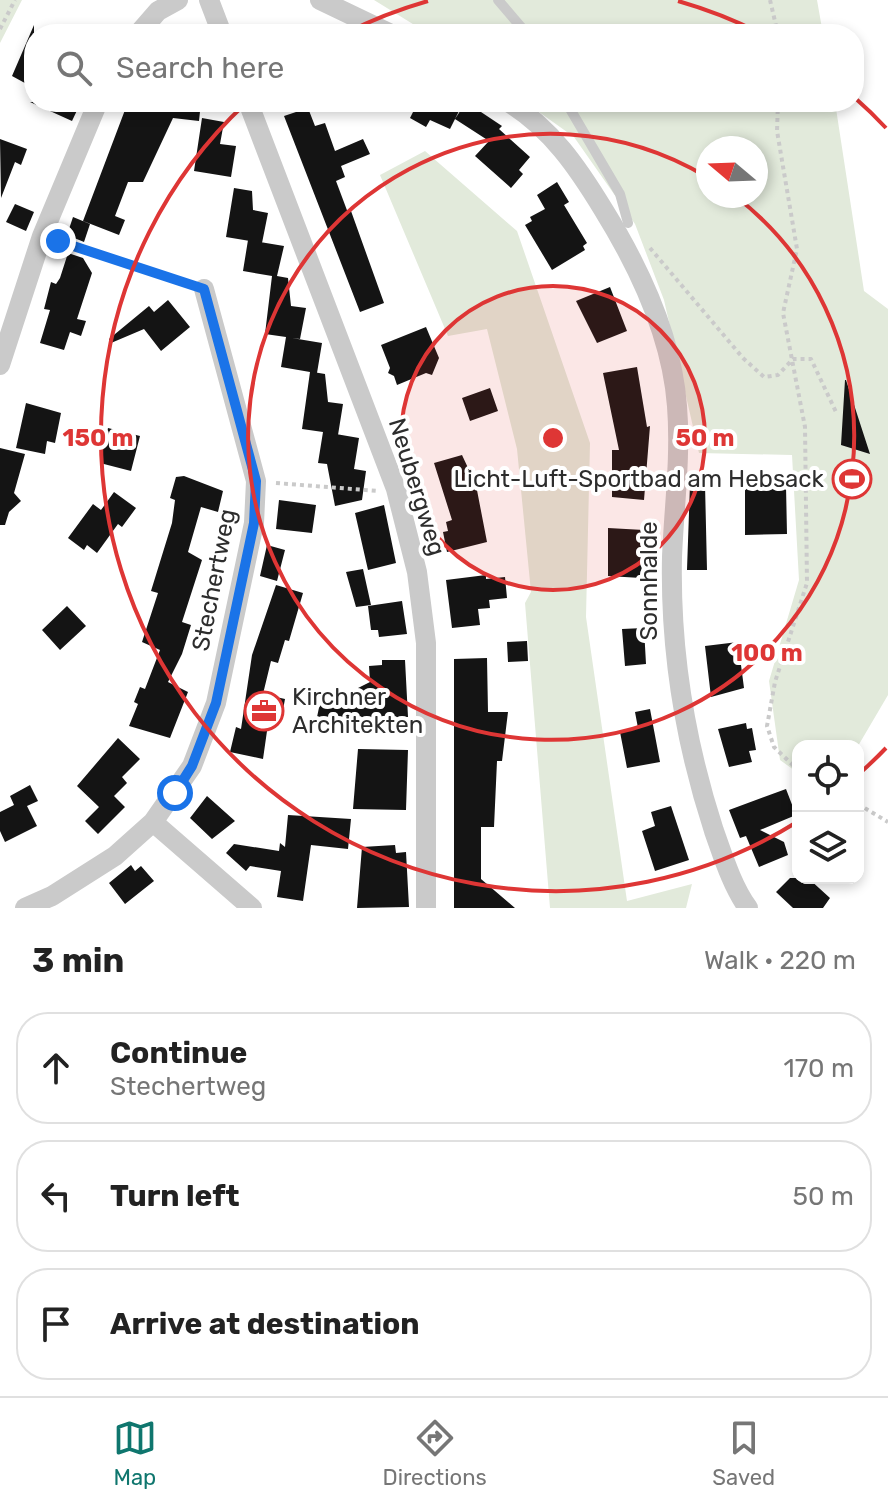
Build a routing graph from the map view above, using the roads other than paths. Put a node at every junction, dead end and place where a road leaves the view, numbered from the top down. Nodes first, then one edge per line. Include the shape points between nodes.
1 (178, 0) edge
2 (209, 0) edge
3 (320, 0) edge
4 (498, 0) edge
5 (147, 24) edge
6 (218, 24) edge
7 (370, 24) edge
8 (518, 24) edge
9 (94, 112) edge
10 (252, 112) edge
11 (521, 112) edge
12 (572, 112) edge
13 (628, 223) dead end
14 (204, 289) road end
15 (0, 365) edge
16 (153, 822) junction
17 (25, 908) edge
18 (252, 908) edge
19 (426, 908) edge
20 (748, 908) edge

1 - 5 street
2 - 6 street
3 - 7 street
4 - 8 lane
9 - 15 street via 42,236
10 - 19 street, Neubergweg via 396,489 417,572 426,643
11 - 20 street, Sonnhalde via 547,133 617,231 666,346 677,404 672,558 685,723 722,854
12 - 13 lane via 620,194
14 - 16 street, Stechertweg via 256,481 254,523 216,703 192,766
16 - 17 street, Stechertweg via 115,856
16 - 18 street

